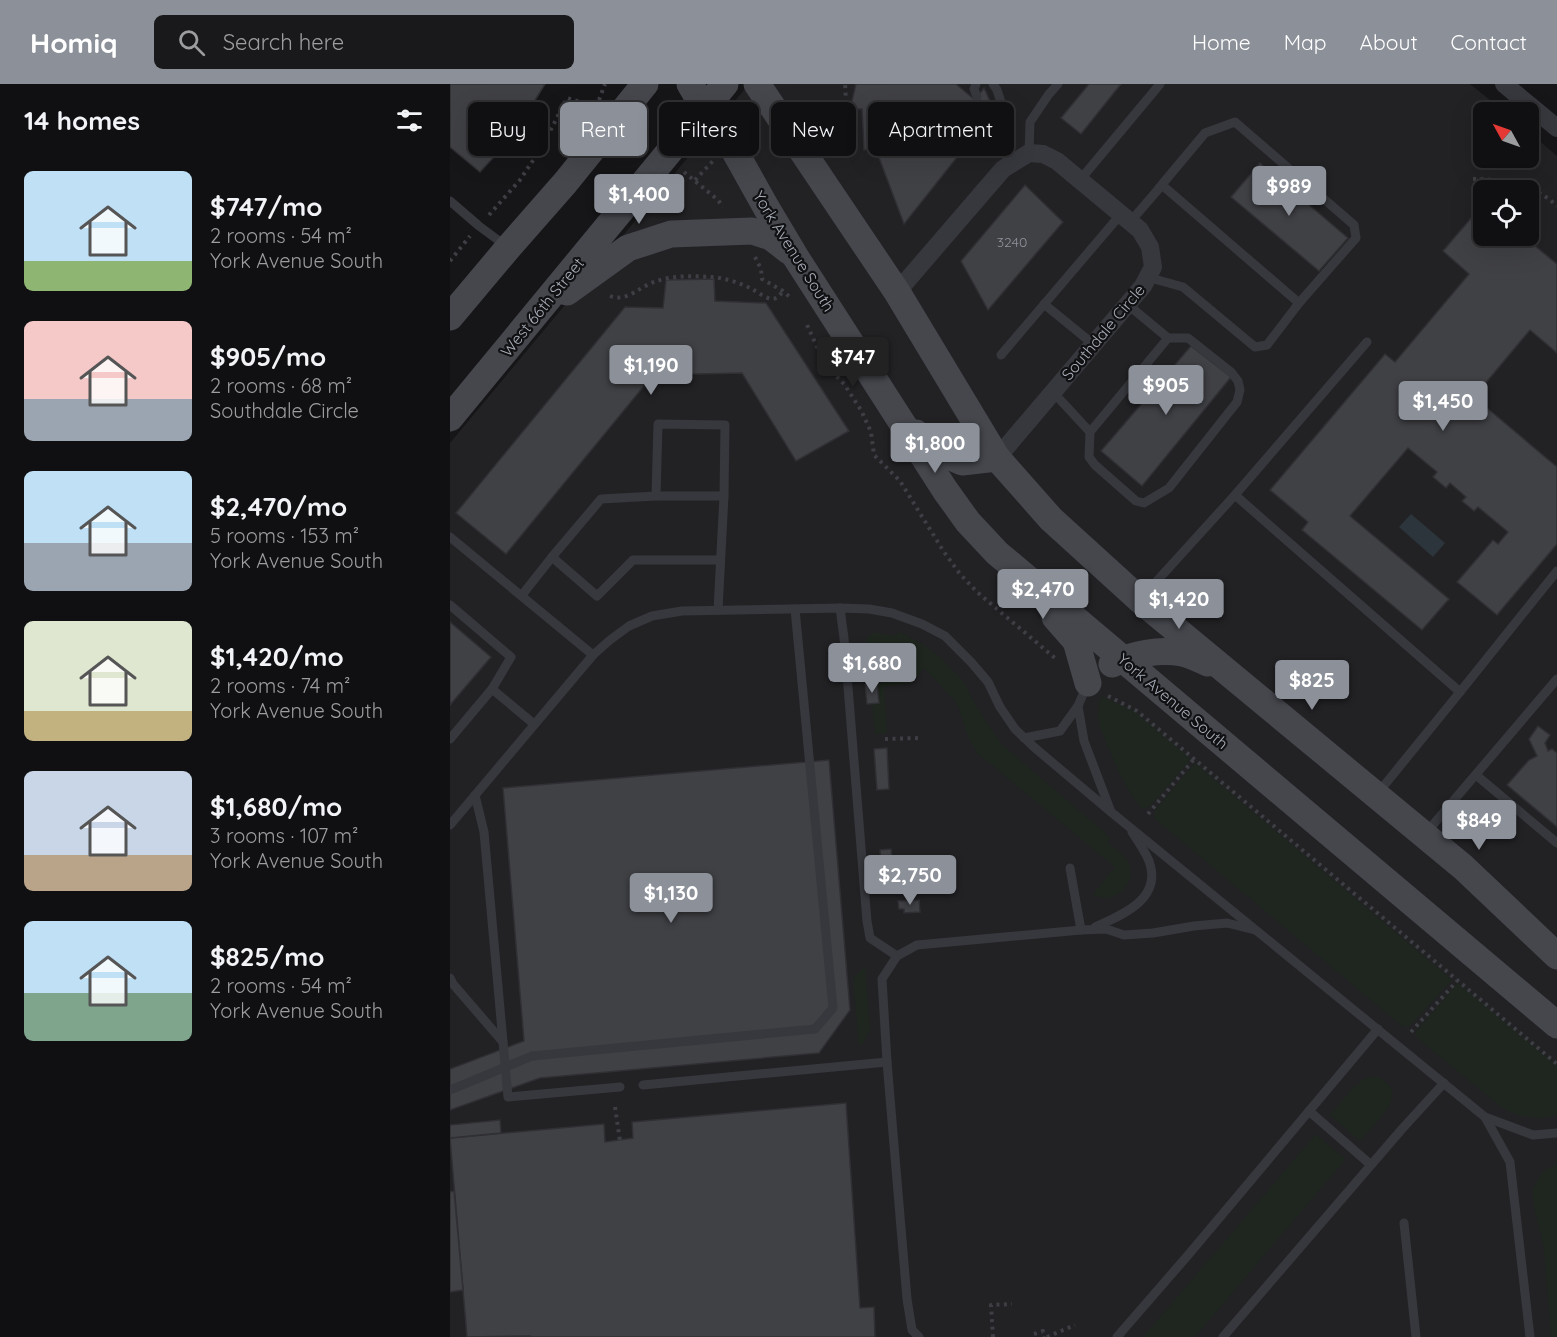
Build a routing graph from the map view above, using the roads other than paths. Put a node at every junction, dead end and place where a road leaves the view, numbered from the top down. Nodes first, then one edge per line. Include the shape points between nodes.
1 (645, 84) edge
2 (690, 84) edge
3 (725, 84) edge
4 (757, 84) edge
5 (976, 84) edge
6 (993, 84) edge
7 (1058, 84) edge
8 (1160, 84) edge
9 (1504, 84) edge
10 (977, 97) dead end
11 (700, 102) edge
12 (709, 102) edge
13 (1001, 102) edge
14 (1555, 122) edge
15 (1029, 153) junction
16 (666, 156) edge
17 (737, 156) edge
18 (1006, 156) edge
19 (1009, 164) junction
20 (1080, 180) junction
21 (1159, 188) junction
22 (450, 201) edge
23 (1125, 218) junction
24 (508, 248) junction
25 (795, 256) junction
26 (1147, 277) junction
27 (897, 292) junction
28 (1299, 303) junction
29 (1044, 304) junction
30 (1128, 304) junction
31 (537, 313) junction
32 (450, 317) edge
33 (1168, 338) junction
34 (1367, 342) dead end
35 (1093, 344) junction
36 (1001, 355) dead end
37 (1053, 392) junction
38 (897, 416) junction
39 (450, 418) edge
40 (1090, 432) junction
41 (996, 458) junction
42 (1235, 495) junction
43 (656, 496) junction
44 (724, 496) junction
45 (450, 537) edge
46 (994, 549) junction
47 (552, 557) junction
48 (720, 560) junction
49 (1557, 571) edge
50 (522, 595) junction
51 (1139, 598) junction
52 (450, 605) edge
53 (840, 608) junction
54 (795, 609) junction
55 (718, 610) junction
56 (593, 655) junction
57 (1123, 658) junction
58 (1228, 672) junction
59 (1557, 680) edge
60 (492, 689) junction
61 (1460, 692) junction
62 (1083, 694) junction
63 (534, 724) junction
64 (1024, 738) junction
65 (450, 739) edge
66 (1476, 775) junction
67 (475, 795) junction
68 (1377, 795) junction
69 (1111, 812) junction
70 (450, 825) edge
71 (1130, 827) junction
72 (1425, 835) junction
73 (1557, 843) edge
74 (1070, 868) dead end
75 (1085, 930) junction
76 (1258, 931) junction
77 (897, 956) junction
78 (1557, 956) edge
79 (450, 978) edge
80 (1557, 1025) edge
81 (1378, 1029) junction
82 (503, 1042) junction
83 (887, 1062) junction
84 (1444, 1083) junction
85 (643, 1085) dead end
86 (620, 1087) dead end
87 (450, 1090) edge
88 (1309, 1111) junction
89 (1485, 1117) junction
90 (1557, 1133) edge
91 (1371, 1165) junction
92 (1404, 1223) dead end
93 (919, 1337) edge
94 (1117, 1337) edge
95 (1223, 1337) edge
96 (1416, 1337) edge
97 (1530, 1337) edge

1 - 24 street via 609,108 565,183
2 - 11 street, York Avenue South
3 - 12 street, West 66th Street
4 - 27 street
5 - 10 lane
6 - 13 lane
7 - 15 lane via 1030,122
8 - 20 lane
9 - 14 street
15 - 19 street
15 - 20 street, Southdale Circle via 1057,160
16 - 31 street, West 66th Street
17 - 25 street, York Avenue South
18 - 19 lane
19 - 27 street
20 - 23 street, Southdale Circle
21 - 23 lane
21 - 28 lane via 1162,185
21 - 28 lane via 1205,133 1235,122 1354,225 1356,238
22 - 24 lane
23 - 26 street, Southdale Circle via 1140,230 1150,247 1153,267
23 - 29 lane
24 - 32 street
25 - 31 street via 771,237 752,231 671,234 628,248
25 - 38 street, York Avenue South
26 - 28 lane via 1183,287 1255,346 1267,345
26 - 30 street, Southdale Circle
27 - 41 street
29 - 35 lane
29 - 36 lane
30 - 33 lane
30 - 35 street, Southdale Circle
31 - 39 street, West 66th Street
33 - 40 lane
33 - 40 lane via 1188,338 1231,372 1240,390 1237,402 1169,488 1144,503 1136,501 1089,457
34 - 42 lane
35 - 37 street, Southdale Circle
37 - 40 lane
37 - 41 street, Southdale Circle
38 - 41 street via 937,451 962,462
38 - 46 street, York Avenue South via 968,522
41 - 51 street via 1051,519
42 - 51 lane
42 - 61 lane
43 - 44 lane
43 - 44 lane via 658,424 725,425
43 - 47 lane via 601,499
44 - 48 lane
45 - 50 lane
46 - 57 street, York Avenue South
46 - 62 street via 1076,641
47 - 48 lane via 597,596 633,560
47 - 50 lane
48 - 55 lane
49 - 61 lane
50 - 56 lane
51 - 58 street
52 - 60 lane via 511,657
53 - 54 lane
53 - 64 lane via 892,613 945,636 988,682 1000,707
53 - 77 lane via 867,921 870,938
54 - 55 lane
54 - 87 lane, bridge via 833,1008 815,1029 532,1056
55 - 56 lane via 682,610 652,616 629,626
56 - 63 lane
57 - 58 street via 1149,652 1183,653
57 - 62 street via 1102,669
57 - 80 street, York Avenue South
58 - 68 street
59 - 66 lane
60 - 63 lane
60 - 65 lane
61 - 68 lane
62 - 64 lane via 1060,731
62 - 69 lane via 1084,741
63 - 67 lane
64 - 69 lane
66 - 72 lane
66 - 73 lane
67 - 70 lane
67 - 82 lane via 484,832
68 - 72 street
69 - 71 lane
71 - 75 lane via 1149,862 1152,882 1143,899 1129,911
71 - 76 lane
72 - 78 street
74 - 75 lane
75 - 76 lane via 1106,929 1124,935 1227,923
75 - 77 lane via 917,945
76 - 81 lane
77 - 83 lane via 882,979
79 - 82 lane
81 - 84 lane
81 - 88 lane
82 - 86 lane via 508,1097
83 - 85 lane
83 - 93 lane via 907,1299 912,1330
84 - 89 lane
84 - 91 lane
88 - 91 lane
88 - 94 lane
89 - 90 lane via 1533,1135
89 - 97 lane via 1510,1162
91 - 95 lane
92 - 96 lane

